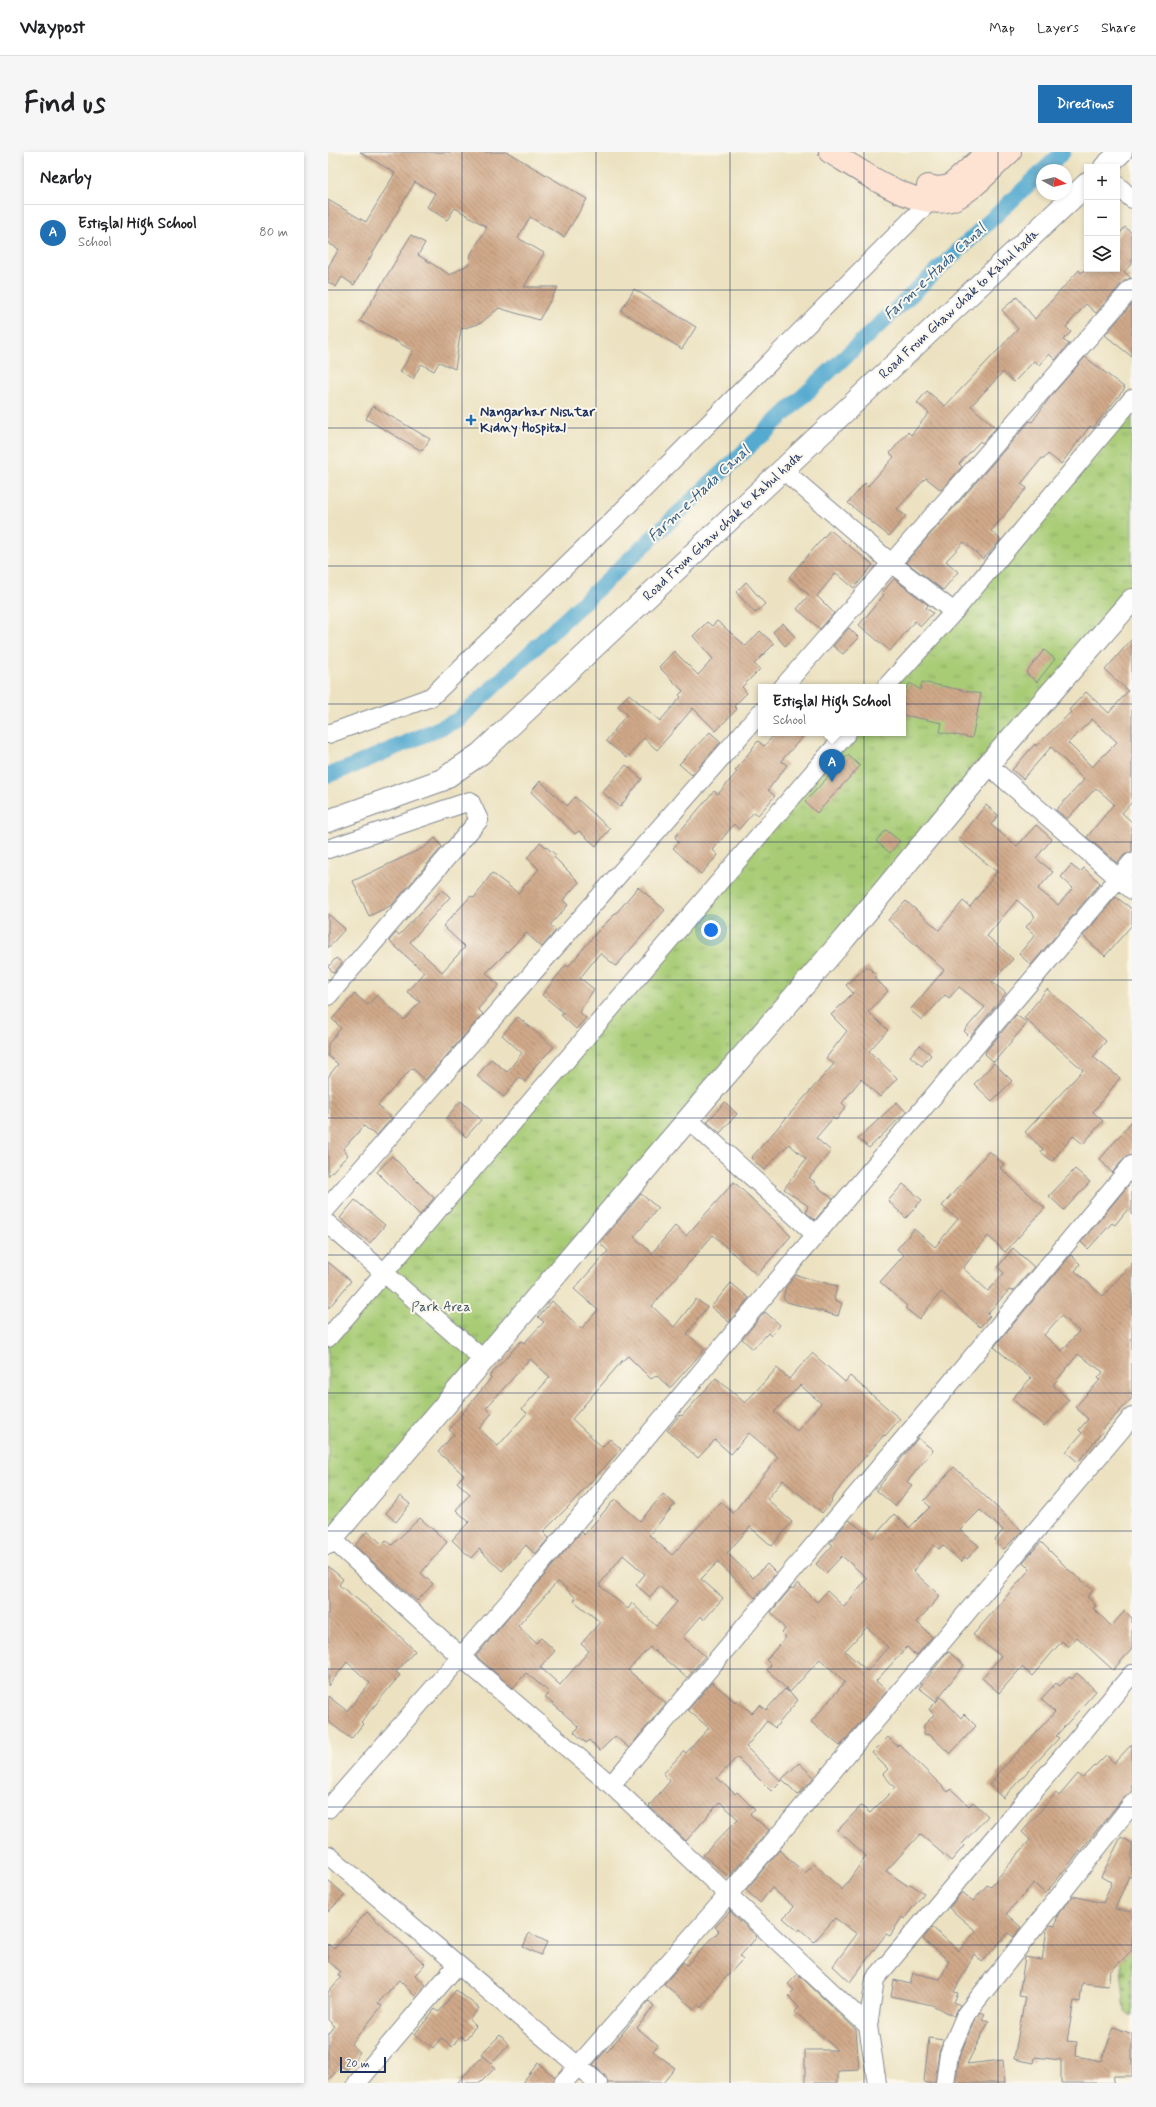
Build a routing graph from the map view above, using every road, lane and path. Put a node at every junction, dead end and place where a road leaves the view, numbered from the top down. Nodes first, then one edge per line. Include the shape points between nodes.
1 (830, 152) edge
2 (860, 152) edge
3 (988, 152) edge
4 (1010, 152) edge
5 (1121, 152) edge
6 (1108, 164) edge
7 (1084, 187) edge
8 (1120, 188) edge
9 (933, 195) junction
10 (1132, 199) edge
11 (1132, 288) edge
12 (1132, 399) edge
13 (783, 470) junction
14 (891, 563) junction
15 (1132, 600) edge
16 (954, 612) junction
17 (786, 684) edge
18 (889, 684) edge
19 (758, 715) edge
20 (328, 734) edge
21 (844, 736) edge
22 (988, 765) junction
23 (328, 821) edge
24 (328, 849) edge
25 (1132, 862) edge
26 (1118, 878) junction
27 (1132, 890) edge
28 (328, 996) edge
29 (689, 1120) junction
30 (1132, 1165) edge
31 (328, 1207) edge
32 (328, 1224) edge
33 (816, 1234) junction
34 (383, 1272) junction
35 (328, 1338) edge
36 (484, 1360) junction
37 (1132, 1417) edge
38 (330, 1540) edge
39 (461, 1657) junction
40 (1132, 1674) edge
41 (611, 1785) junction
42 (1132, 1804) edge
43 (328, 1809) edge
44 (328, 1856) edge
45 (728, 1895) junction
46 (457, 1965) junction
47 (868, 2026) junction
48 (577, 2066) junction
49 (357, 2083) edge
50 (563, 2083) edge
51 (598, 2083) edge
52 (877, 2083) edge
53 (945, 2083) edge

1 - 9 main road via 890,188
2 - 9 main road
3 - 9 main road via 950,186
4 - 9 main road via 966,192 954,199
5 - 6 street
7 - 13 street, Road From Ghaw chak to Kabul hada
8 - 10 street
9 - 20 street via 612,521 431,697
11 - 14 street
12 - 16 street
13 - 14 street
13 - 23 street, Road From Ghaw chak to Kabul hada via 480,754 442,780
14 - 16 street
14 - 17 street
15 - 22 street
16 - 18 street
19 - 31 street
21 - 34 street
22 - 26 street
22 - 29 street
24 - 28 street via 470,801 479,820
25 - 26 street
26 - 27 street
26 - 33 street
29 - 33 street
29 - 36 street
30 - 41 street
32 - 34 street
33 - 39 street
34 - 35 street
34 - 36 street
36 - 38 street
37 - 45 street
38 - 39 street
39 - 41 street
39 - 43 street
40 - 47 street via 875,1979
41 - 45 street
42 - 53 street via 966,2014 949,2054
44 - 46 street
45 - 47 street
45 - 48 street
46 - 48 street
46 - 49 street
47 - 52 street
48 - 50 street
48 - 51 street

